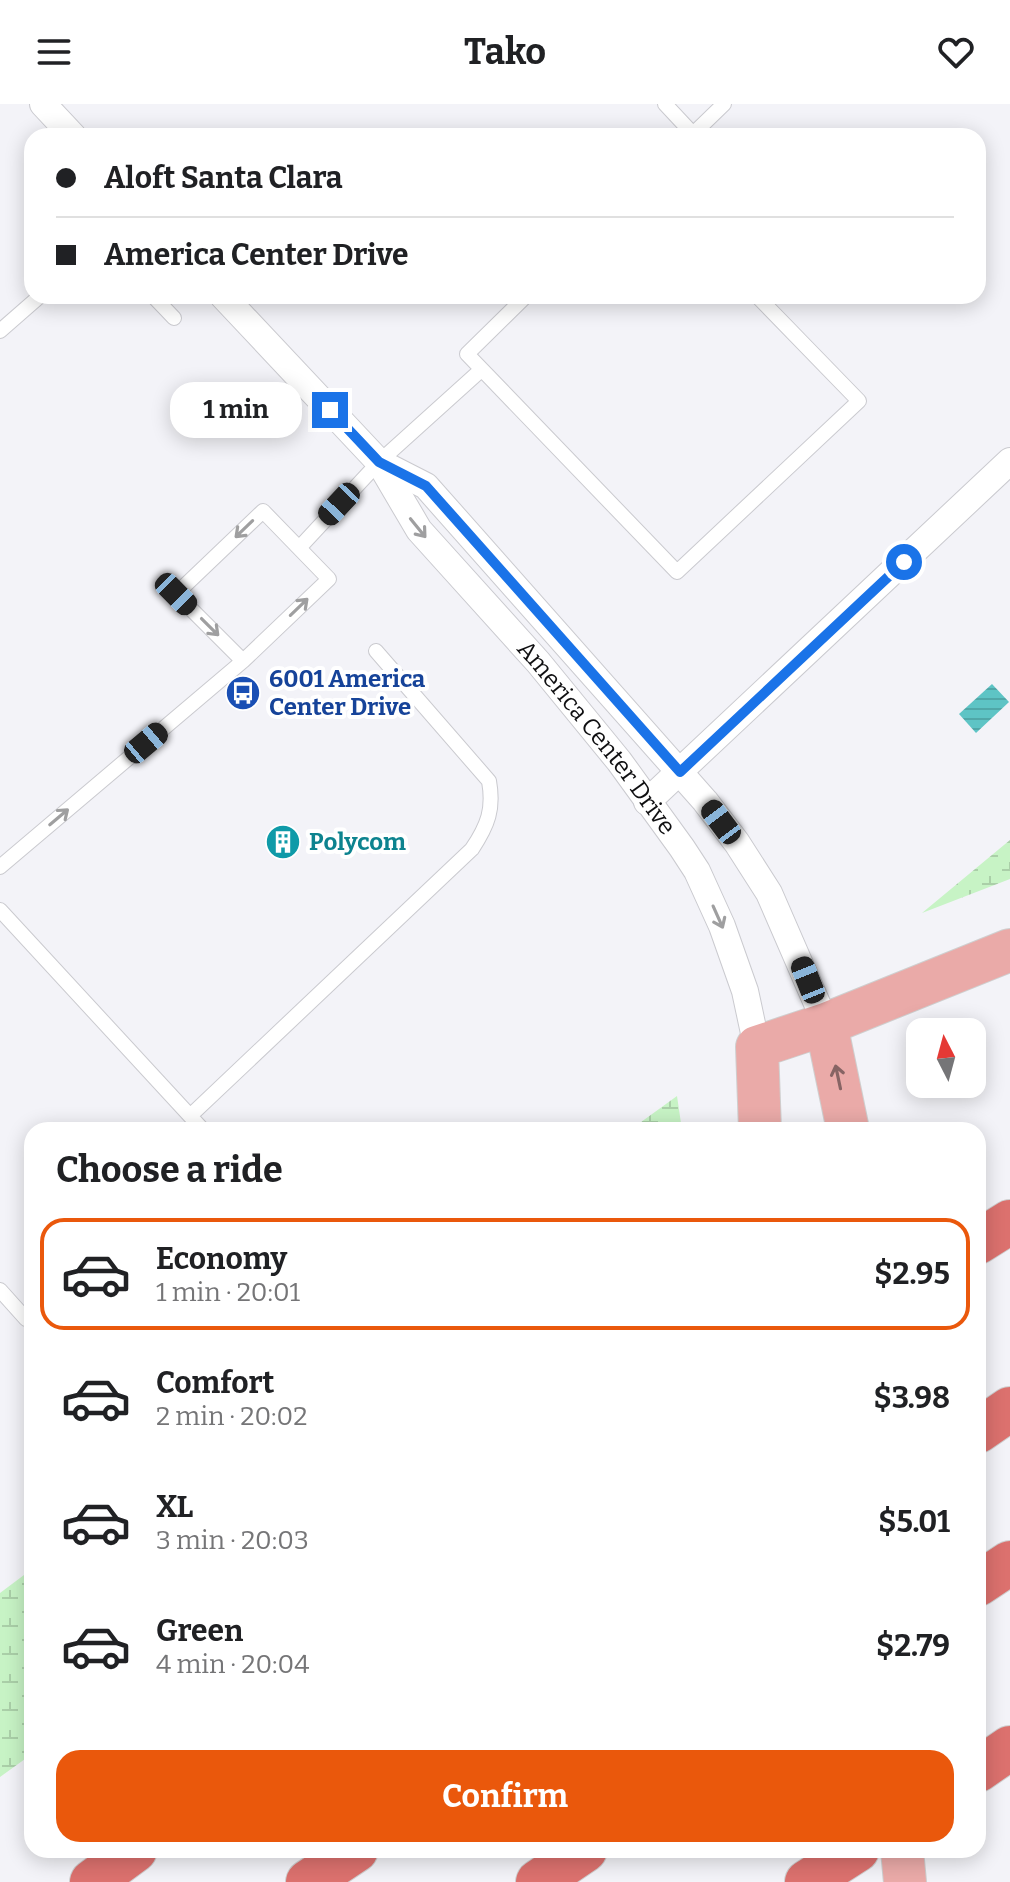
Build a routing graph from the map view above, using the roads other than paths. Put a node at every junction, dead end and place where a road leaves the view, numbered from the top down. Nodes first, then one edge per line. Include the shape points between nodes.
1 (43, 104) edge
2 (665, 104) edge
3 (724, 104) edge
4 (66, 128) edge
5 (686, 128) edge
6 (699, 128) edge
7 (31, 304) edge
8 (161, 304) edge
9 (231, 304) edge
10 (518, 304) edge
11 (765, 304) edge
12 (174, 318) dead end
13 (0, 331) edge
14 (481, 370) junction
15 (1010, 461) edge
16 (379, 462) junction
17 (300, 547) junction
18 (376, 651) dead end
19 (243, 661) junction
20 (680, 772) junction
21 (647, 802) junction
22 (0, 867) edge
23 (0, 910) edge
24 (1010, 950) edge
25 (826, 1024) junction
26 (757, 1047) junction
27 (190, 1116) junction
28 (196, 1122) edge
29 (760, 1122) edge
30 (846, 1122) edge
31 (1010, 1222) edge
32 (986, 1237) edge
33 (0, 1290) edge
34 (24, 1317) edge
35 (1010, 1409) edge
36 (986, 1426) edge
37 (1010, 1563) edge
38 (986, 1579) edge
39 (1010, 1748) edge
40 (986, 1764) edge
41 (124, 1858) edge
42 (344, 1858) edge
43 (573, 1858) edge
44 (903, 1858) edge
45 (92, 1882) edge
46 (308, 1882) edge
47 (538, 1882) edge
48 (905, 1882) edge

1 - 4 street
2 - 5 lane
3 - 6 lane
7 - 13 lane
8 - 12 lane
9 - 16 street, America Center Drive
10 - 14 lane via 467,354
11 - 14 lane via 859,401 677,572
14 - 16 lane
15 - 20 street
16 - 17 lane
16 - 20 street, America Center Drive via 426,486
16 -> 21 street, America Center Drive via 419,530 528,650
19 -> 17 lane via 329,579
17 -> 19 lane via 263,511 176,594
18 - 27 lane via 489,781 489,823 472,849
22 -> 19 lane
20 - 21 street
20 - 25 street, America Center Drive via 769,893
21 -> 26 street, America Center Drive via 703,885 745,991
23 - 27 lane
24 - 25 main road
25 - 26 main road
30 -> 25 main road
26 - 29 main road
27 - 28 lane
31 - 32 highway
33 - 34 lane
35 - 36 highway
37 - 38 highway
39 - 40 highway
41 - 45 highway
42 - 46 highway
43 - 47 highway
44 - 48 main road

